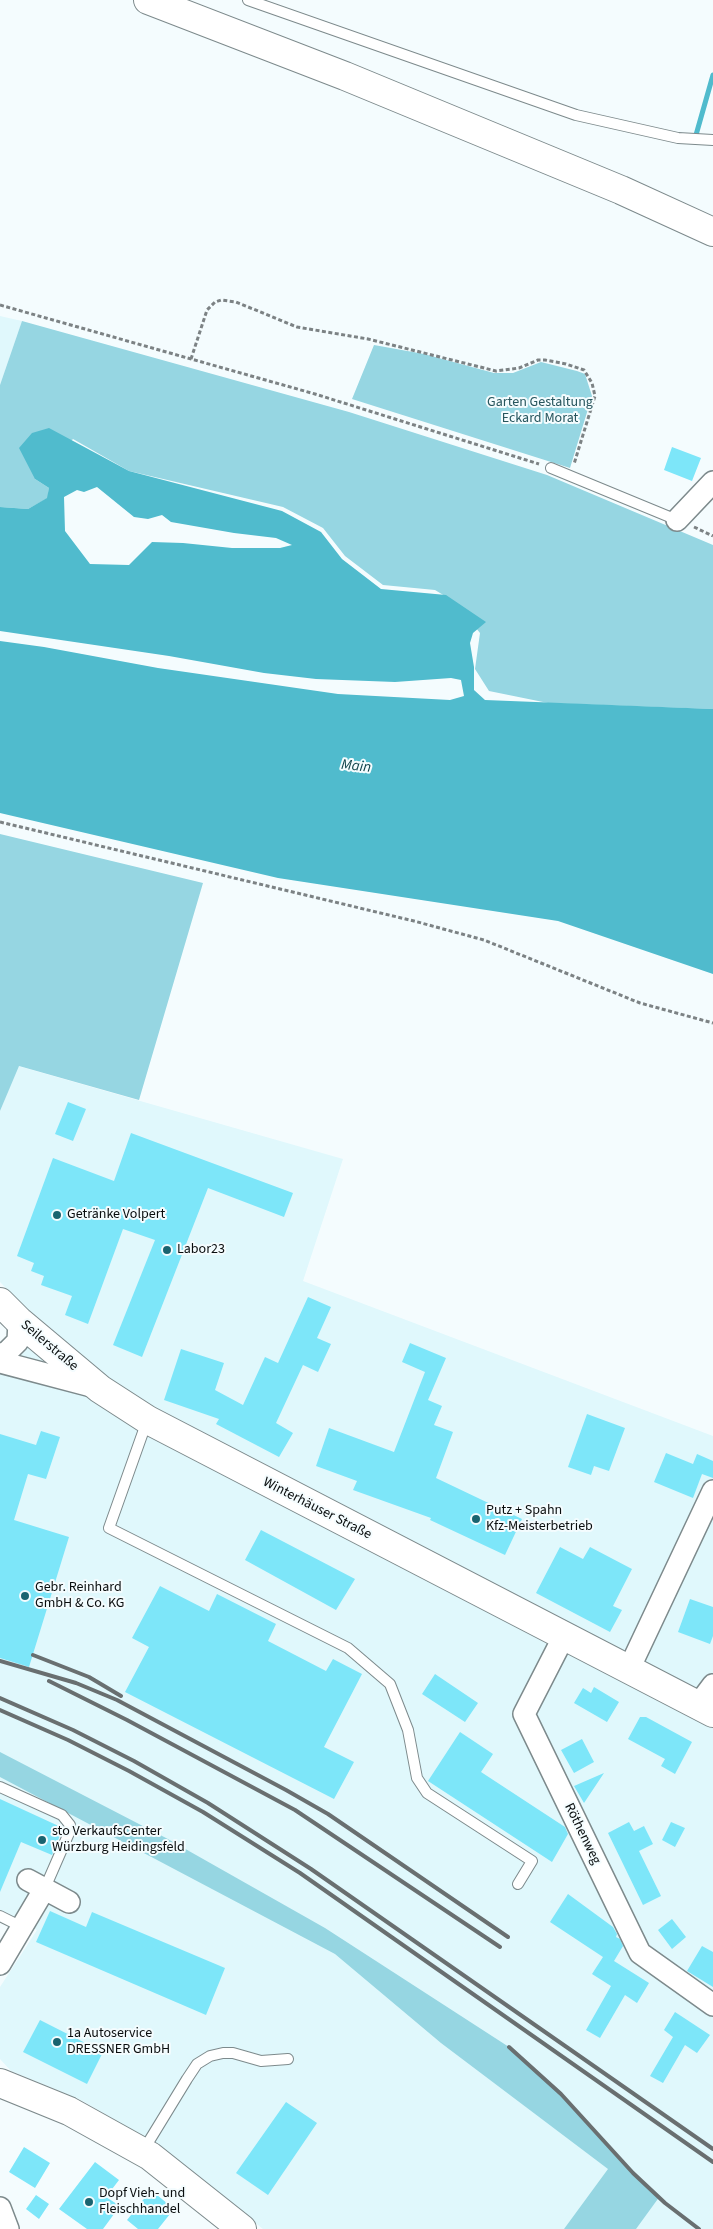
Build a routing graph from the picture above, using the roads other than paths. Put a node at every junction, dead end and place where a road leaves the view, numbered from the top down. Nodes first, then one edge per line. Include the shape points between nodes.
1 (148, 0) edge
2 (248, 0) edge
3 (713, 140) edge
4 (713, 232) edge
5 (551, 468) road end
6 (713, 482) edge
7 (677, 520) joint
8 (0, 1302) edge
9 (19, 1321) junction
10 (0, 1354) edge
11 (0, 1362) edge
12 (100, 1389) junction
13 (148, 1420) junction
14 (713, 1491) edge
15 (564, 1636) junction
16 (629, 1669) junction
17 (708, 1701) edge
18 (0, 1787) edge
19 (36, 1884) junction
20 (518, 1884) dead end
21 (69, 1902) dead end
22 (0, 1916) edge
23 (22, 1927) junction
24 (0, 1964) edge
25 (713, 2005) edge
26 (288, 2059) dead end
27 (0, 2083) edge
28 (142, 2152) junction
29 (0, 2208) edge
30 (8, 2229) edge
31 (242, 2229) edge

1 - 4 main road via 355,79
2 - 3 lane via 576,115 678,138
5 - 7 lane
6 - 7 street
8 - 9 main road, Seilerstraße
9 - 10 street via 18,1341 6,1353
9 - 12 main road, Seilerstraße
11 - 12 street, Winterhäuser Straße
12 - 13 main road, Winterhäuser Straße
13 - 15 main road, Winterhäuser Straße
13 - 20 lane via 109,1528 348,1648 390,1684 408,1730 417,1778 427,1793 532,1862
14 - 16 street
15 - 16 main road, Winterhäuser Straße
15 - 25 street, Röthenweg via 524,1714 640,1953
16 - 17 main road, Winterhäuser Straße
18 - 19 lane via 62,1815 70,1825 69,1833
19 - 21 street
19 - 23 street
22 - 23 lane
23 - 24 street
26 - 28 lane via 261,2061 233,2053 210,2056 197,2064
27 - 28 main road via 69,2111
28 - 31 main road
29 - 30 street

